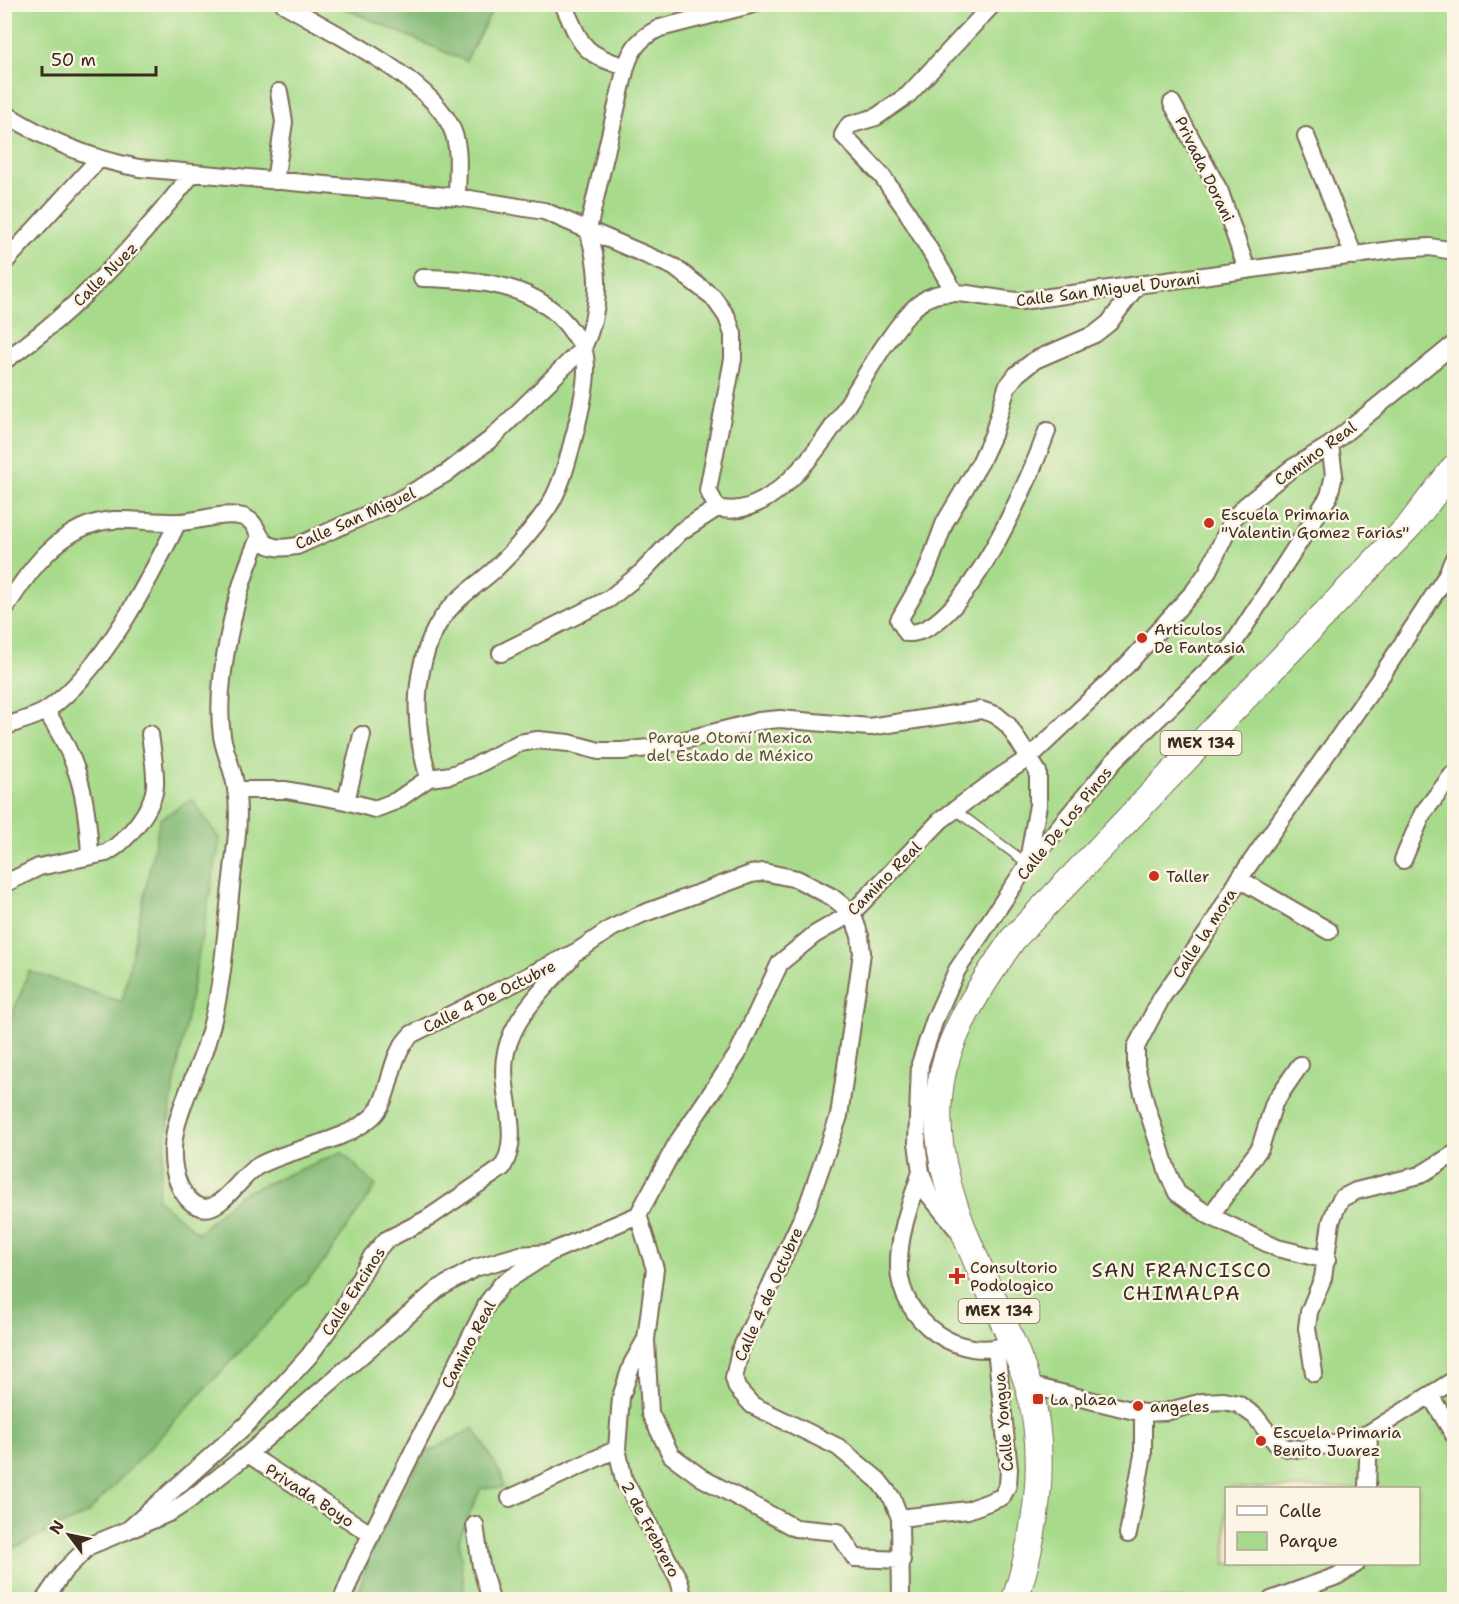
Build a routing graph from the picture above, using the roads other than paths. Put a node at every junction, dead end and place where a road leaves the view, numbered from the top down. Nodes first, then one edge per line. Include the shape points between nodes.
1 (284, 4) edge
2 (563, 4) edge
3 (754, 4) edge
4 (993, 4) edge
5 (626, 67) junction
6 (279, 92) dead end
7 (1172, 103) dead end
8 (4, 113) edge
9 (1306, 136) dead end
10 (98, 160) junction
11 (193, 173) junction
12 (275, 181) junction
13 (457, 197) junction
14 (588, 229) junction
15 (1455, 250) edge
16 (1354, 256) junction
17 (4, 263) edge
18 (1248, 270) junction
19 (422, 278) dead end
20 (1136, 287) junction
21 (955, 293) junction
22 (1455, 344) edge
23 (583, 348) junction
24 (4, 361) edge
25 (1047, 431) dead end
26 (1330, 445) junction
27 (1455, 468) edge
28 (717, 508) junction
29 (178, 522) junction
30 (259, 538) junction
31 (1455, 558) edge
32 (11, 587) edge
33 (4, 610) edge
34 (501, 653) dead end
35 (46, 711) junction
36 (4, 727) edge
37 (150, 734) dead end
38 (362, 735) dead end
39 (1030, 757) junction
40 (429, 778) junction
41 (1451, 784) edge
42 (237, 790) junction
43 (346, 801) junction
44 (954, 810) junction
45 (90, 855) junction
46 (1403, 860) dead end
47 (1028, 864) junction
48 (1239, 879) junction
49 (4, 884) edge
50 (852, 913) junction
51 (1329, 931) dead end
52 (578, 951) junction
53 (1300, 1065) dead end
54 (1455, 1154) edge
55 (921, 1172) junction
56 (638, 1215) junction
57 (1210, 1216) junction
58 (969, 1239) junction
59 (551, 1252) junction
60 (1327, 1260) junction
61 (646, 1339) junction
62 (1003, 1346) junction
63 (1314, 1373) dead end
64 (1455, 1380) edge
65 (1028, 1385) junction
66 (1430, 1395) junction
67 (1143, 1413) junction
68 (1369, 1432) junction
69 (1455, 1435) edge
70 (617, 1449) junction
71 (248, 1454) junction
72 (1367, 1487) edge
73 (510, 1498) dead end
74 (900, 1518) junction
75 (474, 1525) dead end
76 (128, 1530) junction
77 (1128, 1534) dead end
78 (372, 1535) junction
79 (902, 1560) junction
80 (1353, 1565) edge
81 (44, 1599) edge
82 (342, 1599) edge
83 (491, 1599) edge
84 (684, 1599) edge
85 (901, 1599) edge
86 (1015, 1599) edge
87 (1271, 1599) edge

1 - 13 street via 389,66 439,110 452,129
2 - 5 street via 586,50 596,58
3 - 5 street via 646,34
4 - 21 street via 908,95 876,117 844,129 843,135 882,176
5 - 14 street
6 - 12 street via 284,122
7 - 18 street, Privada Dorani via 1220,192
8 - 10 street
9 - 16 street
10 - 11 street
10 - 17 street
11 - 12 street
11 - 24 street, Calle Nuez via 138,242 104,277 47,330
12 - 13 street
13 - 14 street via 544,212
14 - 23 street, Calle San Miguel via 595,256 597,306
14 - 28 street via 675,267 713,297 727,317 733,334 733,359 708,490
15 - 16 street, Calle San Miguel Durani via 1430,247
16 - 18 street, Calle San Miguel Durani
18 - 20 street, Calle San Miguel Durani
19 - 23 street via 487,283 529,295 565,321
20 - 21 street, Calle San Miguel Durani via 1021,301
20 - 25 street via 1109,323 1095,334 1035,360 1007,387 993,435 945,522 926,573 899,620 907,633 927,629 945,616 971,587 1036,463
21 - 28 street, Calle San Miguel Durani via 935,295 916,307 896,329 822,443 790,480 743,510
22 - 26 street, Camino Real
23 - 30 street, Calle San Miguel via 491,439 421,489 297,546 272,547
23 - 40 street via 585,374 579,415 549,507 523,541 453,603 432,635 417,714
26 - 39 street, Camino Real via 1292,468 1245,506 1226,532 1207,573 1184,604 1128,664
26 - 47 street, Calle De Los Pinos via 1334,475 1329,496 1243,632 1197,683 1114,761
27 - 58 main road, MEX 134 via 1410,525 1013,939 985,980 959,1027 944,1071 938,1114 945,1177
28 - 34 street via 680,532 642,572 609,599
29 - 30 street, Calle San Miguel via 243,517 253,522
29 - 32 street, Calle San Miguel via 111,520 86,527 43,556
29 - 35 street via 144,588 93,663
30 - 42 street via 224,659 220,691 222,739
31 - 48 street, Calle la mora via 1378,681
32 - 33 street, Calle San Miguel
35 - 36 street
35 - 45 street via 67,744 80,776
37 - 45 street via 155,788 150,802 114,849
38 - 43 street
39 - 40 street via 1008,725 981,710 869,727 780,719 759,721 657,747 622,751 538,740 519,743 451,775
39 - 44 street, Camino Real
39 - 47 street via 1038,772 1039,787
40 - 43 street via 384,807 375,809
41 - 46 street via 1423,813
42 - 43 street via 286,790
42 - 52 street, Calle 4 De Octubre via 221,976 206,1045 174,1134 172,1157 176,1178 192,1203 213,1207 249,1171 309,1148 372,1117 380,1106 395,1056 412,1034
44 - 47 lane
44 - 50 street, Camino Real
45 - 49 street via 39,867
47 - 55 street, Calle De Los Pinos via 957,970 935,1019 920,1064 916,1116
48 - 51 street
48 - 57 street, Calle la mora via 1162,997 1136,1047 1136,1066 1168,1173 1177,1192
50 - 52 street, Calle 4 De Octubre via 819,888 764,872 642,914
50 - 56 street, Camino Real via 814,935 780,963 737,1055 677,1143
50 - 74 street, Calle 4 de Octubre via 860,936 861,972 839,1116 807,1207 740,1351 734,1378 737,1388 752,1405 820,1437 861,1466 892,1498
52 - 76 street, Calle Encinos via 518,1022 506,1050 503,1078 512,1142 502,1168 427,1219 386,1240 309,1356 247,1424
53 - 57 street via 1274,1103 1256,1154
54 - 60 street via 1420,1175 1342,1198 1331,1222
55 - 58 street, Calle De Los Pinos via 934,1205
55 - 62 street via 898,1267 908,1302 932,1333 943,1339 970,1348
56 - 59 street, Camino Real
56 - 61 street, 2 de Frebrero via 655,1269
57 - 60 street, Calle la mora via 1291,1253
58 - 62 main road, MEX 134
59 - 71 street via 520,1255 475,1268 438,1289
59 - 78 street, Camino Real via 502,1284 488,1302
60 - 63 street via 1307,1328
61 - 70 street, 2 de Frebrero via 625,1381
61 - 79 street via 650,1413 663,1442 682,1465 795,1528 838,1532 855,1558
62 - 65 main road, MEX 134
62 - 74 street, Calle Yongua via 1009,1469 1002,1497 968,1510
64 - 66 street
65 - 67 street
65 - 86 main road, MEX 134 via 1039,1474 1030,1551
66 - 68 street
66 - 69 street
67 - 68 street via 1203,1402 1238,1404 1256,1416 1276,1443 1287,1449 1345,1442
67 - 77 street via 1143,1455
68 - 72 street
70 - 73 street
70 - 84 street, 2 de Frebrero via 624,1480 679,1580
71 - 76 street via 171,1512
71 - 78 street, Privada Boyo
74 - 79 street, Calle 4 de Octubre
75 - 83 street
76 - 81 street, Calle Encinos via 89,1546
78 - 82 street, Camino Real
79 - 85 street, Calle 4 de Octubre
80 - 87 street via 1337,1575

